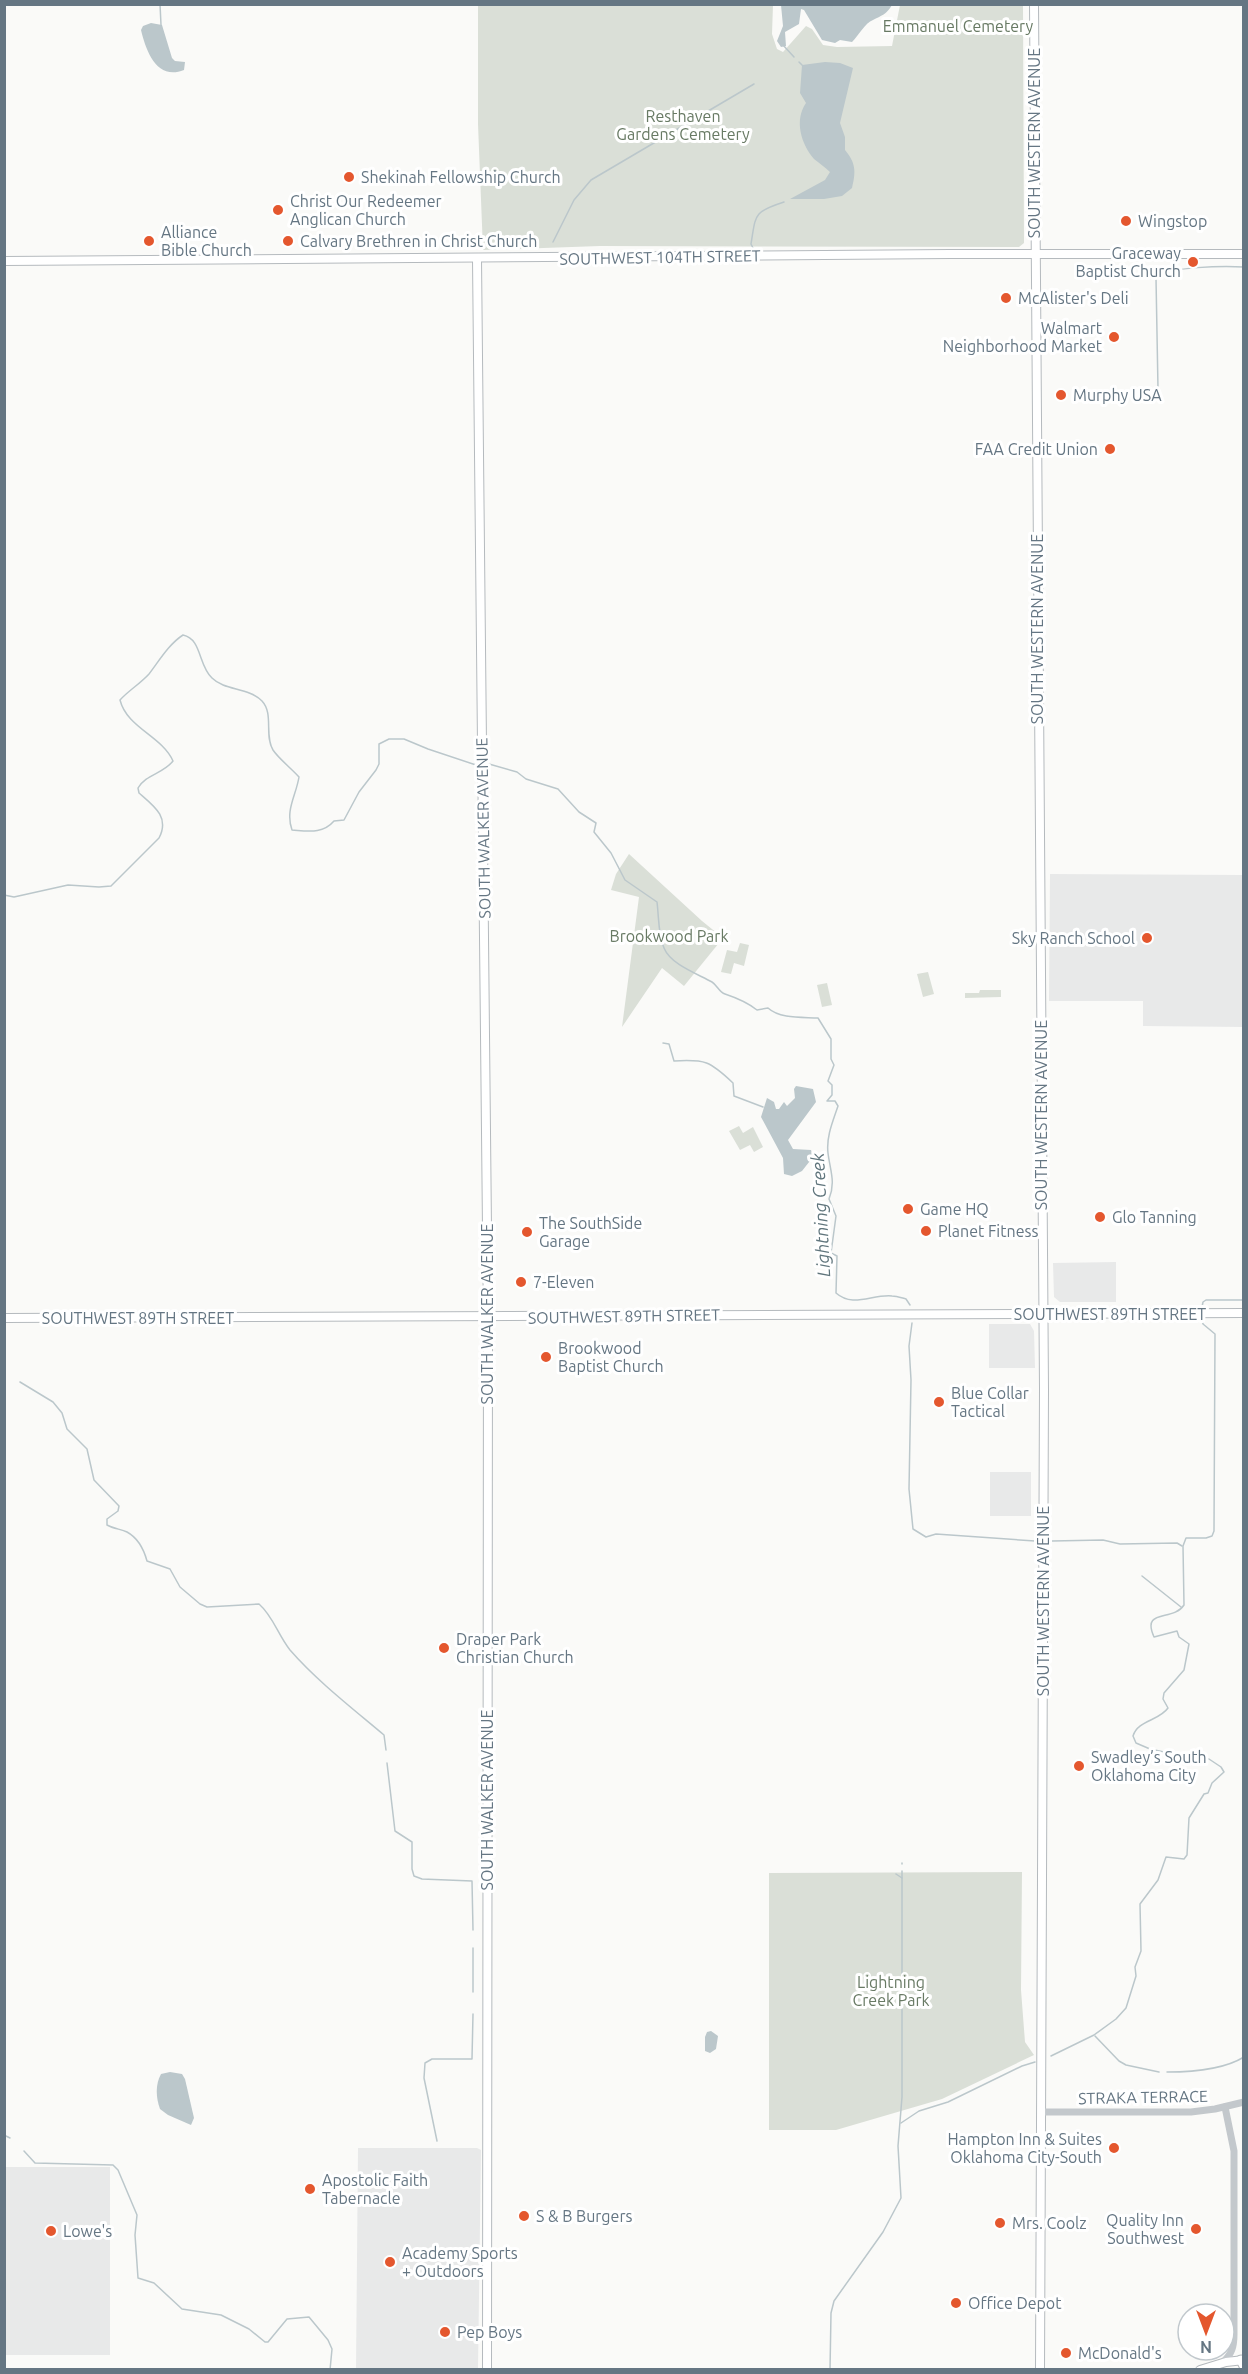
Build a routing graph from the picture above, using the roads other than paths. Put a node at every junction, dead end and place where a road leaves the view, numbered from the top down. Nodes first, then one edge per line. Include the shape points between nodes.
1 (1034, 4) edge
2 (1034, 254) junction
3 (1244, 254) edge
4 (477, 259) junction
5 (4, 261) edge
6 (1244, 1313) edge
7 (1043, 1314) junction
8 (487, 1317) junction
9 (4, 1318) edge
10 (1244, 2102) edge
11 (1225, 2107) junction
12 (1042, 2112) junction
13 (1233, 2302) edge
14 (1242, 2362) edge
15 (1222, 2363) joint
16 (487, 2370) edge
17 (1040, 2370) edge
18 (1200, 2370) edge

1 - 2 main road, SOUTH WESTERN AVENUE
2 - 3 main road, SOUTHWEST 104TH STREET
2 - 4 main road, SOUTHWEST 104TH STREET
2 - 7 main road, SOUTH WESTERN AVENUE
4 - 5 main road, SOUTHWEST 104TH STREET
4 - 8 main road, SOUTH WALKER AVENUE
6 - 7 main road, SOUTHWEST 89TH STREET
7 - 8 main road, SOUTHWEST 89TH STREET
7 - 12 main road, SOUTH WESTERN AVENUE
8 - 9 main road, SOUTHWEST 89TH STREET
8 - 16 main road, SOUTH WALKER AVENUE
10 - 11 street, STRAKA TERRACE
11 - 12 street, STRAKA TERRACE via 1189,2112
11 - 13 street via 1234,2151
12 - 17 main road, SOUTH WESTERN AVENUE
14 - 15 main road
15 - 18 main road

